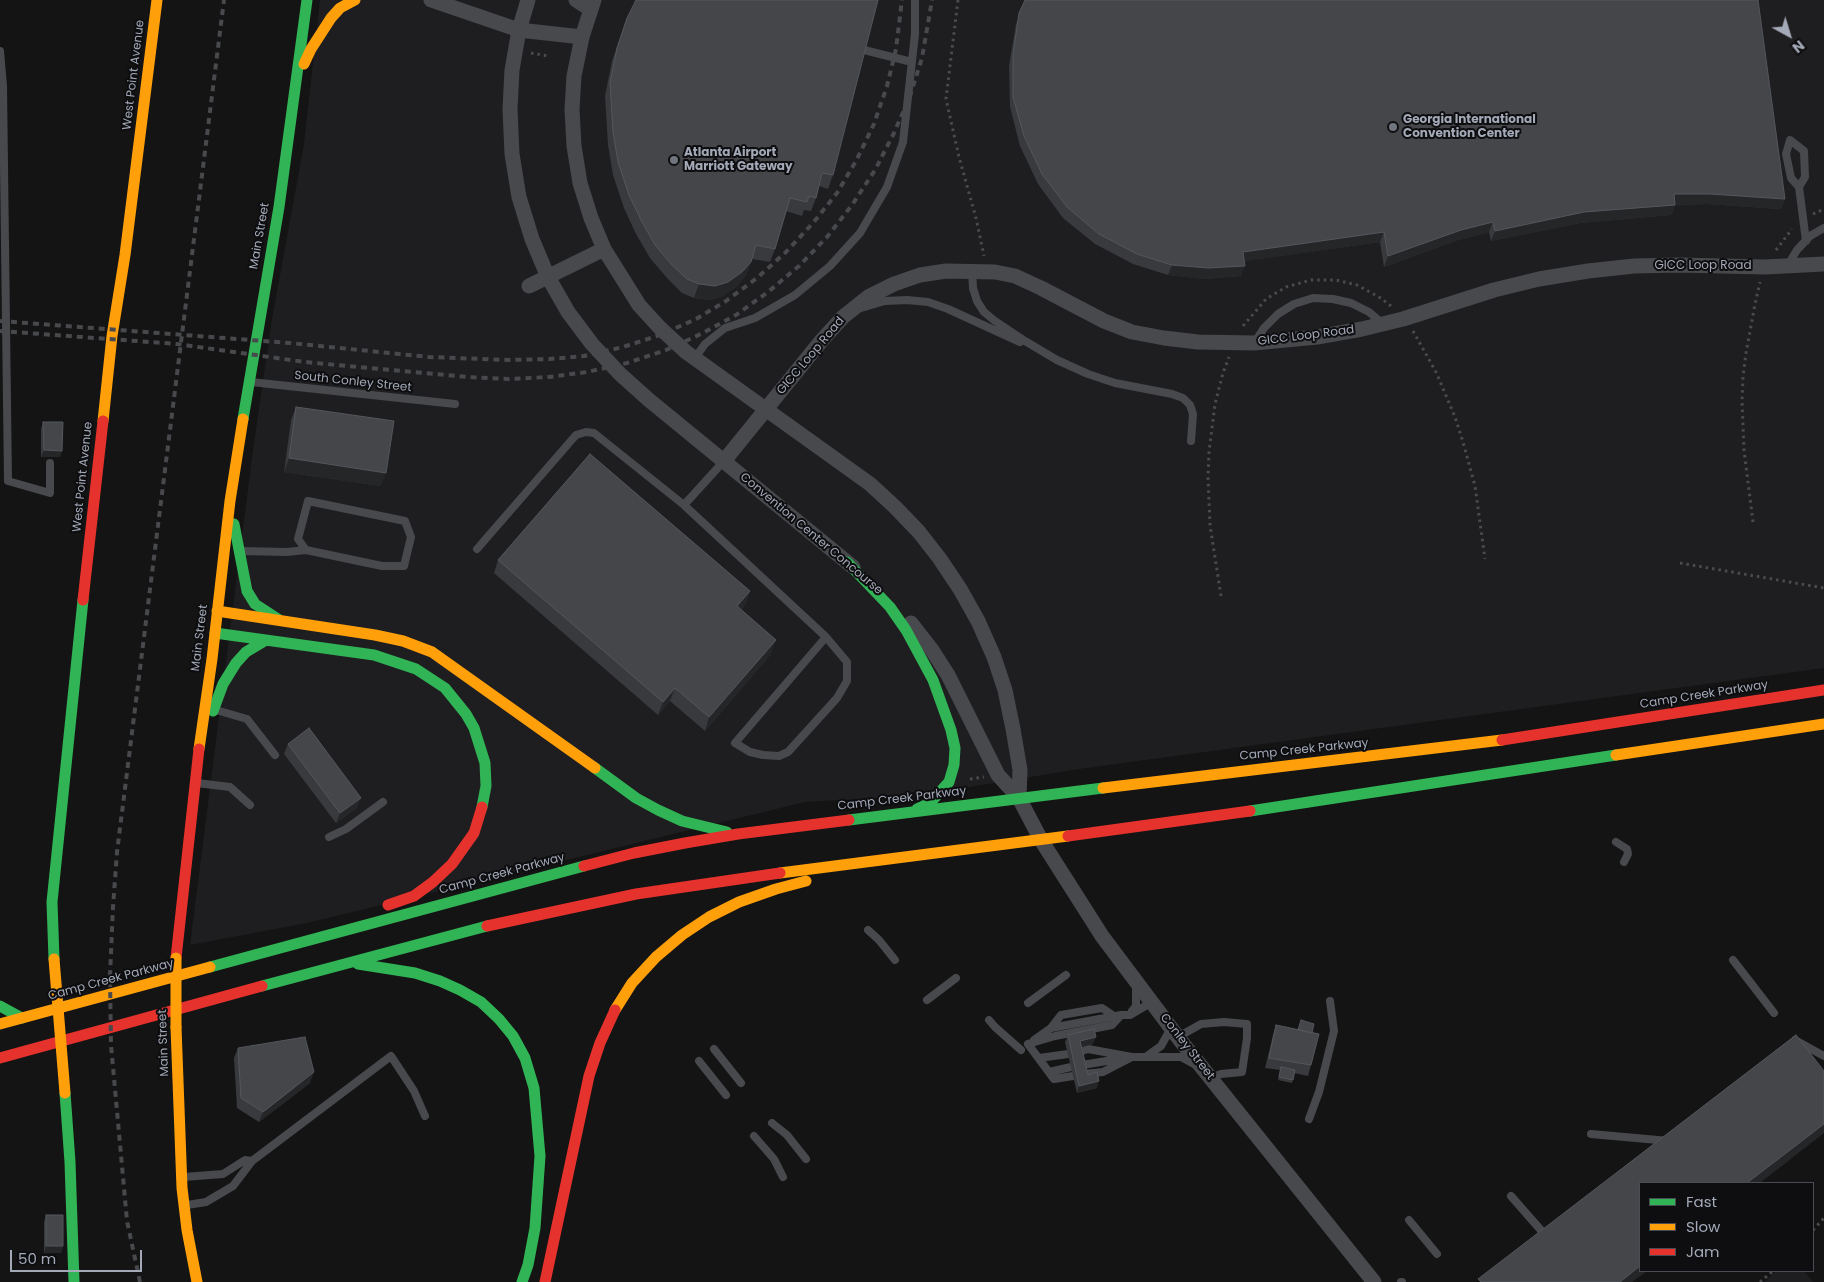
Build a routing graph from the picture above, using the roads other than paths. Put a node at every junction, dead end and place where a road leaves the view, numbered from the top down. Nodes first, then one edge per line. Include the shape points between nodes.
1 (157, 0) edge
2 (307, 0) edge
3 (355, 0) edge
4 (431, 0) edge
5 (528, 0) edge
6 (576, 0) edge
7 (915, 0) edge
8 (592, 4) edge
9 (519, 30) junction
10 (582, 37) junction
11 (864, 50) edge
12 (0, 51) edge
13 (912, 62) junction
14 (298, 78) junction
15 (1799, 187) junction
16 (1824, 228) edge
17 (1806, 241) junction
18 (604, 249) junction
19 (1824, 264) edge
20 (1787, 266) junction
21 (979, 271) junction
22 (548, 277) junction
23 (529, 286) dead end
24 (843, 317) junction
25 (1383, 324) junction
26 (1254, 343) junction
27 (695, 358) junction
28 (1058, 360) junction
29 (249, 382) junction
30 (455, 404) dead end
31 (767, 410) junction
32 (1192, 440) dead end
33 (724, 461) junction
34 (50, 463) dead end
35 (230, 501) junction
36 (684, 505) junction
37 (477, 549) dead end
38 (306, 550) junction
39 (240, 551) junction
40 (847, 562) junction
41 (217, 611) junction
42 (283, 622) junction
43 (215, 632) junction
44 (826, 637) junction
45 (266, 640) junction
46 (1824, 690) edge
47 (214, 709) junction
48 (1824, 724) edge
49 (199, 752) junction
50 (275, 755) dead end
51 (194, 783) junction
52 (1019, 798) junction
53 (383, 802) dead end
54 (250, 805) dead end
55 (913, 811) junction
56 (738, 834) junction
57 (329, 837) dead end
58 (1041, 840) junction
59 (1616, 842) dead end
60 (888, 859) junction
61 (1624, 862) dead end
62 (868, 930) dead end
63 (306, 940) junction
64 (895, 960) dead end
65 (1733, 960) dead end
66 (352, 962) junction
67 (1066, 975) dead end
68 (956, 978) dead end
69 (1135, 980) junction
70 (927, 1000) dead end
71 (1330, 1001) dead end
72 (1152, 1002) junction
73 (1028, 1003) dead end
74 (0, 1006) edge
75 (1774, 1013) dead end
76 (1130, 1015) junction
77 (1117, 1016) junction
78 (22, 1018) junction
79 (989, 1020) dead end
80 (0, 1024) edge
81 (1175, 1032) junction
82 (1795, 1040) edge
83 (1028, 1044) junction
84 (714, 1049) dead end
85 (1020, 1050) dead end
86 (1079, 1052) edge
87 (1068, 1054) edge
88 (1824, 1056) edge
89 (1132, 1057) junction
90 (1146, 1057) junction
91 (0, 1058) edge
92 (1039, 1058) junction
93 (699, 1061) dead end
94 (1082, 1065) edge
95 (1071, 1067) edge
96 (1207, 1073) junction
97 (1084, 1074) edge
98 (1052, 1075) junction
99 (1073, 1076) edge
100 (740, 1084) dead end
101 (726, 1095) dead end
102 (425, 1116) dead end
103 (1308, 1120) dead end
104 (772, 1123) dead end
105 (1591, 1134) dead end
106 (754, 1136) dead end
107 (1670, 1141) edge
108 (806, 1159) dead end
109 (252, 1161) junction
110 (181, 1177) junction
111 (784, 1177) dead end
112 (1512, 1196) dead end
113 (184, 1206) junction
114 (1409, 1220) dead end
115 (1546, 1236) edge
116 (1437, 1254) dead end
117 (74, 1282) edge
118 (197, 1282) edge
119 (522, 1282) edge
120 (545, 1282) edge
121 (1374, 1282) edge

1 - 117 main road, West Point Avenue, bridge via 112,336 52,902 70,1162
2 - 14 main road, Main Street
3 - 14 main road via 340,8 331,18 311,49
4 - 9 street
5 - 9 street, Convention Center Concourse
6 - 8 street
7 - 13 lane
8 - 10 street
9 - 10 street
9 - 22 street, Convention Center Concourse via 510,99 512,154 519,197
10 - 18 street via 574,76 574,146 590,218
11 - 13 lane
12 - 34 lane via 8,481 50,493
13 - 27 lane via 903,142 887,187 860,233 830,266 795,295 755,318 725,328 705,344
14 - 29 main road, Main Street
15 - 15 lane via 1805,177 1804,151 1790,140 1786,154 1791,178
15 - 17 lane
16 - 17 lane
17 - 20 lane
18 - 22 street
18 - 27 street via 639,305
19 - 20 street, GICC Loop Road
20 - 25 street, GICC Loop Road via 1634,266 1588,271 1494,290
21 - 24 street, GICC Loop Road via 920,275 868,297
21 - 26 street, GICC Loop Road via 1015,276 1104,322 1132,332 1198,342
21 - 28 lane via 973,288 984,312
22 - 23 street
22 - 33 street, Convention Center Concourse via 568,312 620,374
24 - 28 lane via 885,301 928,302
24 - 31 street, GICC Loop Road
25 - 26 street, GICC Loop Road via 1317,337
25 - 26 lane via 1351,302 1313,298 1278,314
27 - 31 street
28 - 32 lane via 1115,383 1183,398 1193,414
29 - 30 lane, South Conley Street
29 - 35 main road, Main Street
31 - 33 street, GICC Loop Road
31 - 52 street via 870,484 895,507 919,532 960,589 982,630 1005,690 1020,770
33 - 36 lane
33 - 40 street, Convention Center Concourse
35 - 39 main road
35 - 41 main road, Main Street
36 - 37 lane via 594,433 586,432 576,435
36 - 44 lane
38 - 38 lane via 298,539 308,501 405,520 411,537 404,566 382,566
38 - 39 lane
39 - 42 main road via 251,598 268,614
40 - 52 street, Convention Center Concourse via 892,603 932,650 948,674 998,775
40 - 55 main road via 871,585 906,630 933,680 951,730 955,756 949,782 930,803
41 - 42 main road
41 - 43 main road, Main Street
42 - 56 main road via 403,641 432,652 636,798 682,820
43 - 45 main road
43 - 49 main road, Main Street
44 - 44 lane via 847,662 847,681 837,698 788,752 779,756 750,752 735,743
45 - 47 main road via 246,652 236,663
45 - 63 main road via 374,655 416,669 445,688 466,714 485,763 486,786 480,816 474,833 452,864 414,896 338,923
46 - 52 main road, Camp Creek Parkway via 1481,743
47 - 49 main road
47 - 50 lane via 247,719
48 - 58 main road
49 - 51 main road, Main Street
51 - 54 lane via 230,787
51 - 110 main road, Main Street, bridge via 176,958
52 - 55 main road, Camp Creek Parkway
52 - 58 street, Conley Street
53 - 57 lane via 346,830
55 - 56 main road, Camp Creek Parkway
56 - 63 main road, Camp Creek Parkway via 634,854
58 - 60 main road
58 - 69 street, Conley Street via 1087,914
59 - 61 lane via 1627,849
60 - 66 main road via 701,884 577,906
60 - 120 main road via 738,902 682,934 632,983 614,1012 589,1076
62 - 64 lane
63 - 78 main road, Camp Creek Parkway
65 - 75 lane
66 - 91 main road
66 - 119 main road via 415,973 460,990 481,1002 499,1019 525,1058 534,1088 540,1156 535,1228
67 - 73 lane
68 - 70 lane
69 - 72 street, Conley Street
69 - 76 lane via 1138,997
71 - 103 lane via 1334,1031 1319,1092
72 - 76 lane
72 - 81 street, Conley Street
74 - 78 main road
76 - 77 lane
77 - 83 lane via 1051,1028
77 - 83 lane via 1112,1025
78 - 80 main road, Camp Creek Parkway
79 - 85 lane
81 - 90 lane
81 - 96 street, Conley Street
81 - 96 lane via 1202,1024 1247,1024 1242,1072
82 - 88 lane
83 - 92 lane
84 - 100 lane
86 - 89 lane via 1088,1050
87 - 92 lane
89 - 90 lane
89 - 94 lane
89 - 97 lane via 1103,1072
90 - 96 lane via 1181,1057
92 - 98 lane
93 - 101 lane
95 - 98 lane
96 - 121 street, Conley Street
98 - 99 lane
102 - 109 lane via 414,1091 390,1056
104 - 108 lane via 787,1135
105 - 107 lane
106 - 111 lane via 774,1159
109 - 110 lane via 244,1160 223,1174
109 - 113 lane via 233,1186 206,1202
110 - 113 main road, Main Street
112 - 115 lane
113 - 118 main road, Main Street
114 - 116 lane

